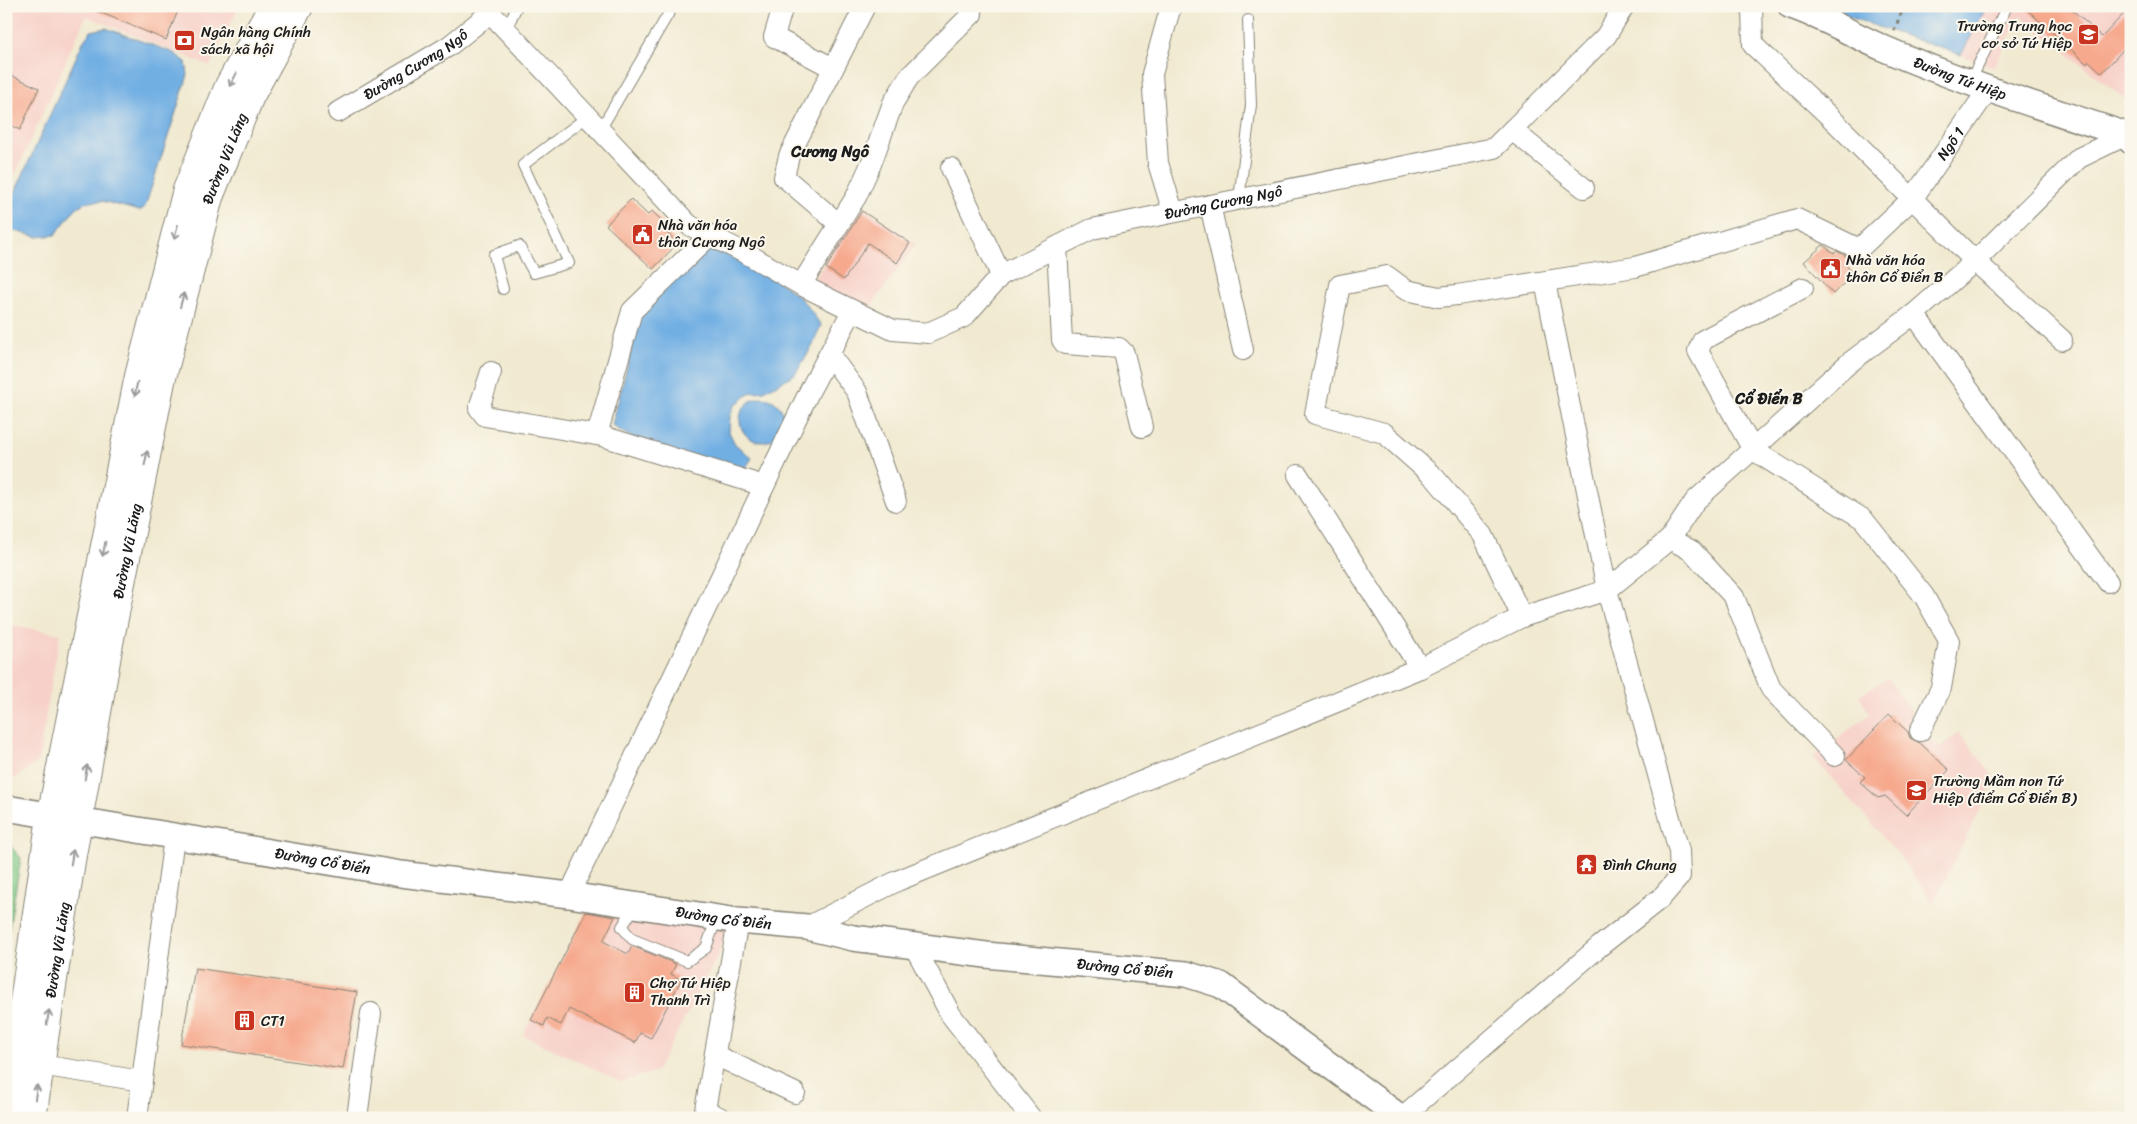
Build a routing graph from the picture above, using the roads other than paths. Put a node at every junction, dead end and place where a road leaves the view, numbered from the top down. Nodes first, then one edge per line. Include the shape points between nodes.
1 (273, 6) edge
2 (299, 6) edge
3 (517, 6) edge
4 (673, 6) edge
5 (783, 6) edge
6 (865, 6) edge
7 (1171, 6) edge
8 (1624, 6) edge
9 (1752, 6) edge
10 (2007, 6) edge
11 (1806, 8) edge
12 (487, 10) edge
13 (972, 14) dead end
14 (1248, 20) dead end
15 (506, 30) junction
16 (833, 68) junction
17 (1979, 86) junction
18 (338, 112) dead end
19 (594, 123) junction
20 (1512, 130) junction
21 (223, 131) junction
22 (2129, 135) edge
23 (951, 168) dead end
24 (1584, 188) dead end
25 (1913, 198) junction
26 (1239, 199) junction
27 (1210, 205) junction
28 (1173, 212) junction
29 (839, 224) junction
30 (710, 235) junction
31 (1057, 247) junction
32 (1975, 261) junction
33 (1001, 275) junction
34 (1545, 282) junction
35 (801, 285) junction
36 (1803, 288) dead end
37 (503, 289) dead end
38 (852, 311) junction
39 (1914, 314) junction
40 (2062, 340) dead end
41 (1243, 350) dead end
42 (830, 354) junction
43 (491, 372) dead end
44 (1142, 427) dead end
45 (598, 435) junction
46 (1753, 450) junction
47 (1298, 475) dead end
48 (129, 485) junction
49 (764, 486) junction
50 (896, 501) dead end
51 (1670, 539) junction
52 (2108, 582) dead end
53 (1607, 590) junction
54 (1522, 617) junction
55 (1420, 668) junction
56 (1920, 731) dead end
57 (1835, 756) dead end
58 (6, 808) edge
59 (51, 817) junction
60 (78, 820) junction
61 (174, 837) junction
62 (569, 895) junction
63 (636, 905) junction
64 (728, 919) junction
65 (807, 927) junction
66 (914, 946) junction
67 (371, 1013) dead end
68 (714, 1055) junction
69 (40, 1065) junction
70 (142, 1081) junction
71 (795, 1093) dead end
72 (710, 1115) edge
73 (7, 1118) edge
74 (32, 1118) edge
75 (137, 1118) edge
76 (357, 1118) edge
77 (1031, 1118) edge
78 (1401, 1118) edge

1 -> 21 main road, Đường Vũ Lăng via 229,86
2 - 21 main road, Đường Vũ Lăng via 250,96
3 - 15 lane
4 - 19 lane
5 - 16 street via 774,37
6 - 16 street
7 - 28 street via 1152,74 1158,163
8 - 20 street, Đường Cương Ngô via 1606,36
9 - 25 street via 1753,45
10 - 17 lane
11 - 17 street, Đường Tứ Hiệp via 1885,49
12 - 15 street, Đường Cương Ngô
12 - 18 street, Đường Cương Ngô via 449,46
13 - 29 street via 909,77 893,103 856,197
14 - 26 lane via 1251,105
15 - 19 street, Đường Cương Ngô
16 - 29 street via 789,156 784,176
17 - 22 street, Đường Tứ Hiệp
17 - 25 street, Ngõ 1
19 - 30 street, Đường Cương Ngô via 689,225
19 - 37 lane via 524,165 569,263 534,273 519,246 494,255
20 - 24 street
20 - 26 street, Đường Cương Ngô via 1494,148
21 - 48 main road, Đường Vũ Lăng via 187,190 139,376
22 - 32 street via 2078,158
23 - 33 street
25 - 32 street
25 - 34 street, Ngõ 1 via 1859,249 1797,219 1635,266
26 - 27 street, Đường Cương Ngô
27 - 28 street, Đường Cương Ngô
27 - 41 street
28 - 31 street, Đường Cương Ngô via 1092,229
29 - 35 street
30 - 35 street, Đường Cương Ngô
30 - 45 street via 632,311
31 - 33 street, Đường Cương Ngô
31 - 44 street via 1062,340 1065,344 1119,348 1124,352
32 - 39 street
32 - 40 street
33 - 38 street, Đường Cương Ngô via 964,317 928,333 893,330
34 - 53 street
34 - 54 street via 1439,297 1406,290 1387,276 1340,285 1315,414 1384,433 1435,478 1483,535
35 - 38 street, Đường Cương Ngô
36 - 46 street via 1703,340 1698,351
38 - 42 street
39 - 46 street via 1849,363
39 - 52 street
42 - 49 street
42 - 50 street via 857,392
43 - 45 street via 479,408 485,416
45 - 49 street
46 - 51 street via 1695,501
46 - 56 street via 1863,519 1924,596 1949,641 1941,688
47 - 55 street
48 -> 59 main road, Đường Vũ Lăng
60 -> 48 main road, Đường Vũ Lăng via 109,643
49 - 62 street
51 - 53 street
51 - 57 street via 1692,551 1734,597 1771,689
53 - 54 street
53 - 78 street via 1679,851 1680,876 1661,898 1600,946
54 - 55 street
55 - 65 street via 898,881
58 - 59 street, Đường Cổ Điển
59 - 60 street, Đường Cổ Điển
59 - 73 main road, Đường Vũ Lăng
60 - 61 street, Đường Cổ Điển
69 -> 60 main road, Đường Vũ Lăng
61 - 62 street, Đường Cổ Điển via 401,874
61 - 70 street
62 - 63 street, Đường Cổ Điển
63 - 64 street, Đường Cổ Điển
63 - 64 lane via 622,927 632,939 687,961 706,948
64 - 65 street, Đường Cổ Điển
64 - 68 street
65 - 66 street, Đường Cổ Điển via 854,938
66 - 77 street via 951,1015
66 - 78 street, Đường Cổ Điển via 1186,974 1221,985
67 - 76 street
68 - 71 street
68 - 72 street
69 - 70 street
74 -> 69 main road, Đường Vũ Lăng
70 - 75 street

